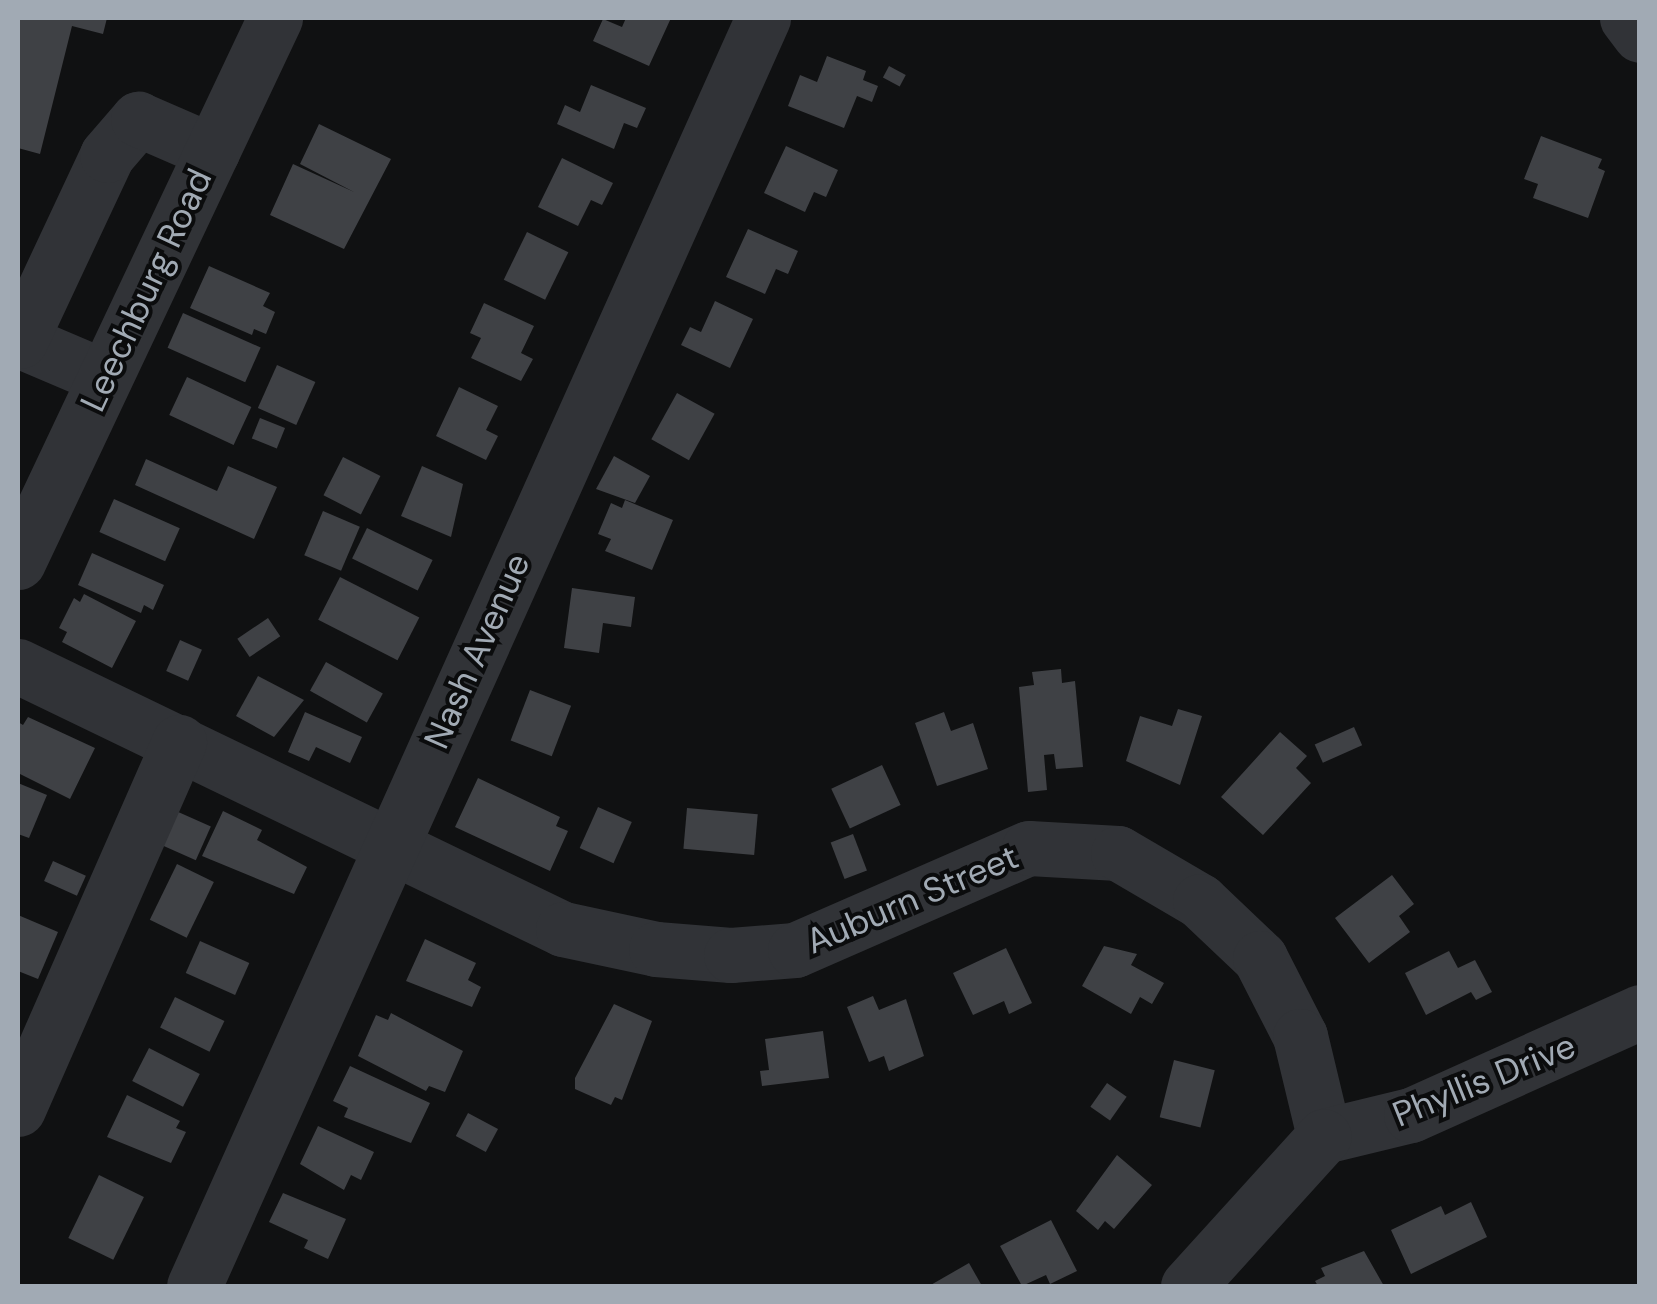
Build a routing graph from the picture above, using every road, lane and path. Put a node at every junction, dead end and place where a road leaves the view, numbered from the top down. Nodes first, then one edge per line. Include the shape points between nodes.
1 (275, 18) edge
2 (764, 18) edge
3 (1627, 18) edge
4 (1640, 36) edge
5 (212, 151) junction
6 (105, 377) junction
7 (18, 562) edge
8 (18, 666) edge
9 (178, 742) junction
10 (392, 841) junction
11 (1640, 1012) edge
12 (18, 1109) edge
13 (1324, 1136) junction
14 (194, 1286) edge
15 (1188, 1286) edge

1 - 5 street, Leechburg Road
2 - 10 street, Nash Avenue
3 - 4 street
5 - 6 street, Leechburg Road
5 - 6 street via 138,119 107,156 20,341
6 - 7 street, Leechburg Road
8 - 9 street, Auburn Street
9 - 10 street, Auburn Street
9 - 12 street
10 - 13 street, Auburn Street via 563,929 731,955 794,950 1029,848 1118,853 1200,901 1260,958 1300,1036
10 - 14 street, Nash Avenue
11 - 13 street, Phyllis Drive via 1411,1115
13 - 15 street

